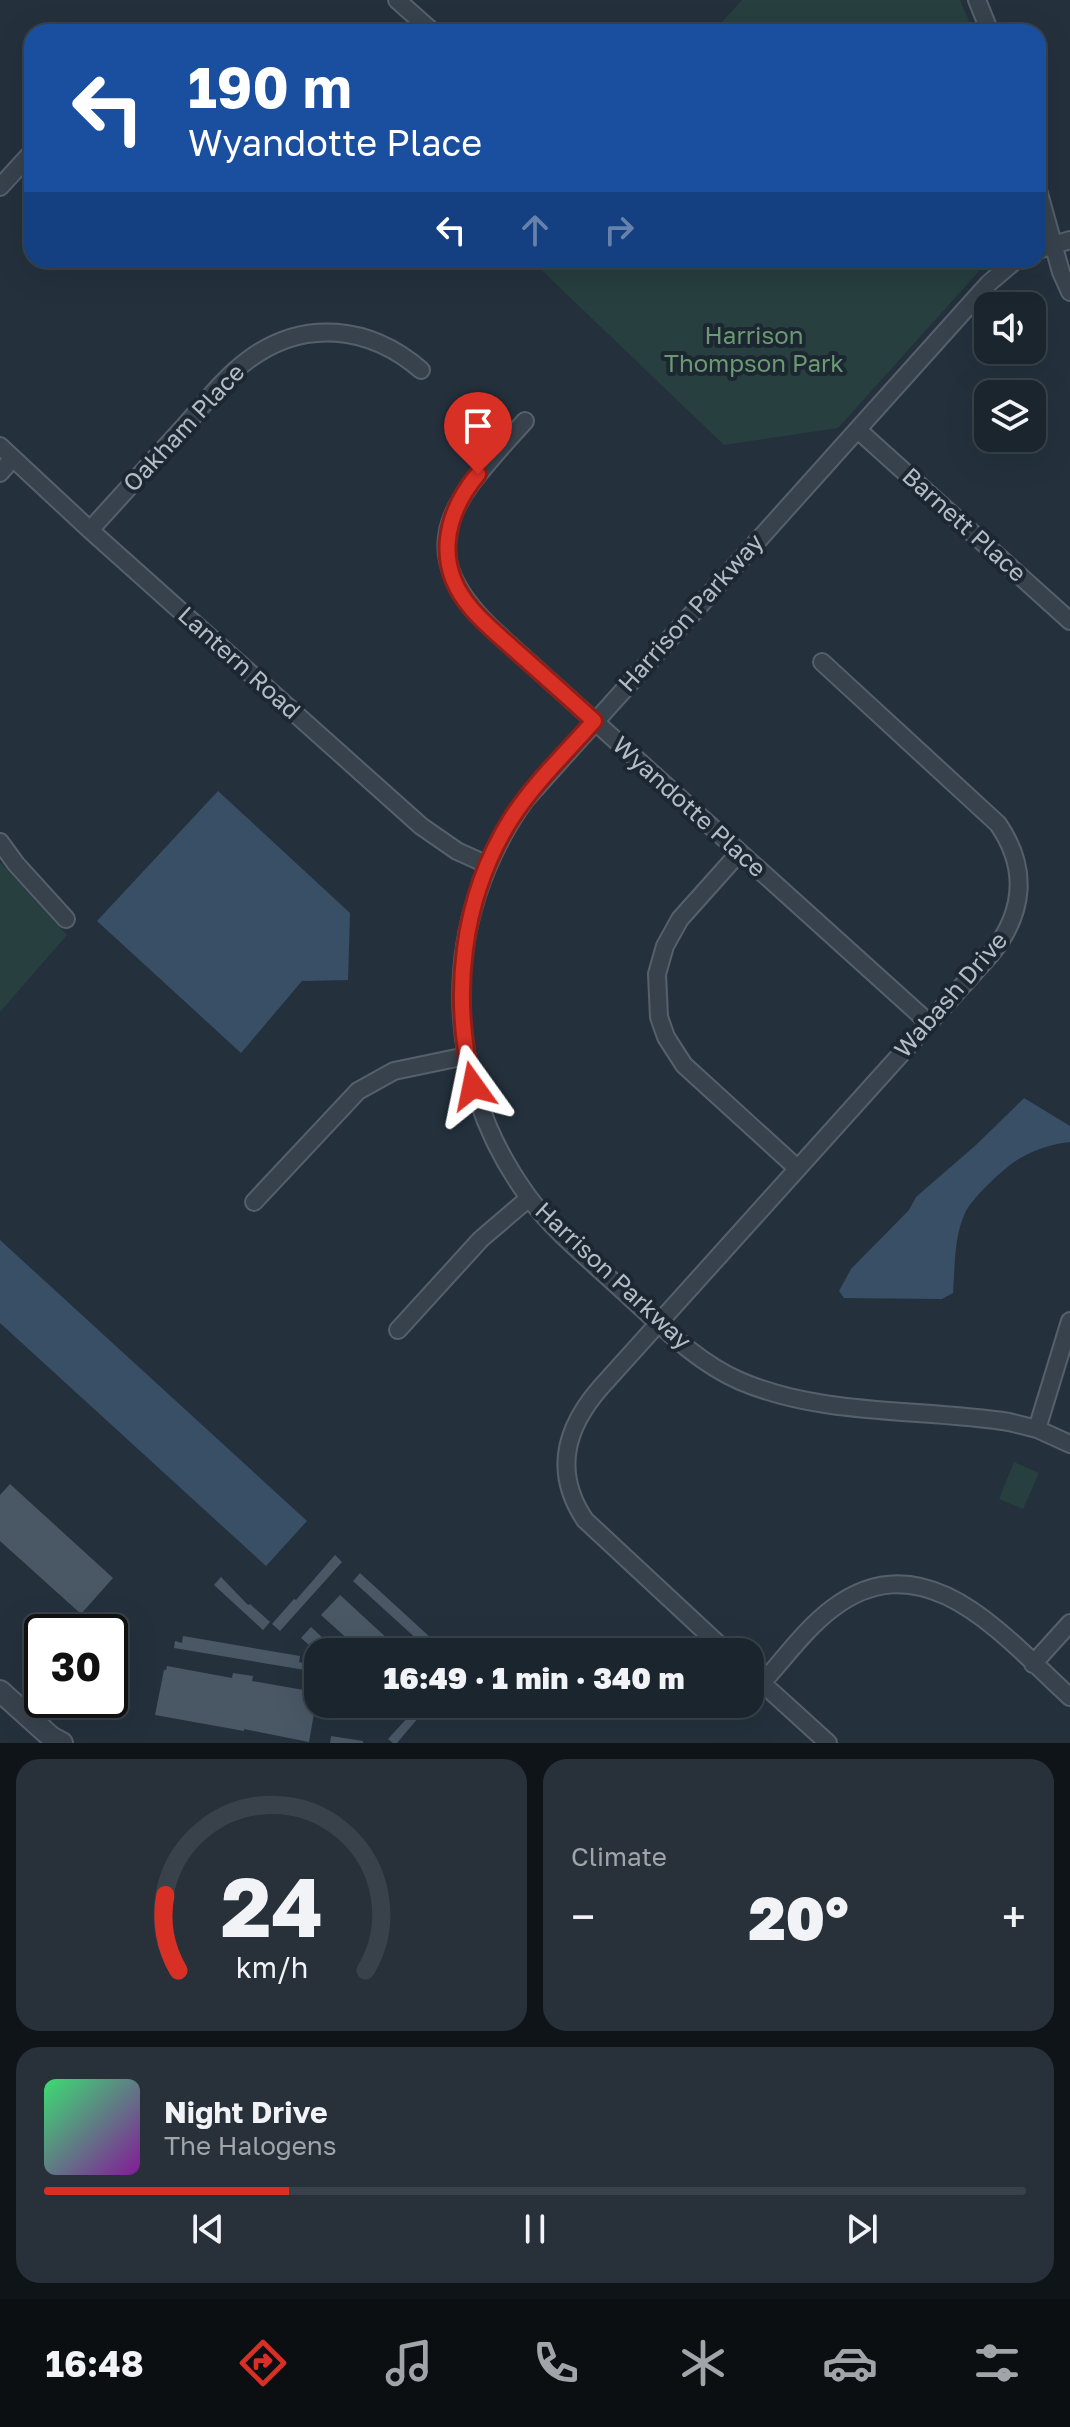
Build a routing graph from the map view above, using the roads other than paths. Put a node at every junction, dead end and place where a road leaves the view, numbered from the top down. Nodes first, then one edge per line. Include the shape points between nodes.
1 (397, 0) edge
2 (977, 0) edge
3 (424, 24) edge
4 (987, 24) edge
5 (24, 161) edge
6 (0, 187) edge
7 (1046, 218) edge
8 (1054, 245) edge
9 (1006, 268) edge
10 (1070, 292) edge
11 (421, 370) dead end
12 (525, 421) dead end
13 (858, 430) junction
14 (0, 446) edge
15 (13, 458) junction
16 (0, 473) edge
17 (90, 530) junction
18 (1070, 621) edge
19 (822, 662) dead end
20 (594, 721) junction
21 (0, 842) edge
22 (739, 853) junction
23 (488, 865) junction
24 (66, 919) dead end
25 (929, 1023) junction
26 (466, 1056) junction
27 (797, 1168) junction
28 (529, 1198) junction
29 (254, 1202) dead end
30 (1070, 1321) edge
31 (659, 1322) junction
32 (398, 1330) dead end
33 (1037, 1429) junction
34 (1070, 1444) edge
35 (1070, 1623) edge
36 (712, 1638) edge
37 (1033, 1664) junction
38 (764, 1671) edge
39 (764, 1685) edge
40 (0, 1691) edge
41 (1070, 1697) edge
42 (62, 1743) edge
43 (828, 1743) edge

1 - 3 street
2 - 4 street
5 - 6 street
7 - 8 street
8 - 10 street
9 - 13 street, Harrison Parkway
11 - 17 street, Oakham Place via 392,348 356,335 309,333 262,350 232,373
12 - 20 street, Wyandotte Place via 456,505 448,532 450,566 472,610
13 - 18 street, Barnett Place
13 - 20 street, Harrison Parkway
14 - 15 street, Lantern Road
15 - 16 street
15 - 17 street, Lantern Road
17 - 23 street, Lantern Road via 421,826
19 - 25 street, Wabash Drive via 993,818 1017,863 1018,897 1010,928
20 - 22 street, Wyandotte Place
20 - 23 street, Harrison Parkway via 526,799
21 - 24 street
22 - 25 street, Wyandotte Place
22 - 27 street via 668,938 657,974 659,1017 684,1065
23 - 26 street, Harrison Parkway via 462,972
25 - 27 street, Wabash Drive
26 - 28 street, Harrison Parkway via 495,1143
26 - 29 street via 394,1071 358,1091
27 - 31 street, Wabash Drive
28 - 31 street, Harrison Parkway
28 - 32 street via 481,1239
30 - 33 street
31 - 33 street, Harrison Parkway via 710,1365 779,1394 832,1405 994,1419
31 - 36 street, Wabash Drive via 575,1421 566,1458 568,1483 577,1509 595,1532
33 - 34 street, Harrison Parkway
35 - 37 street
37 - 38 street via 955,1598 928,1588 895,1585 861,1592 830,1609
37 - 41 street
39 - 43 street
40 - 42 street

